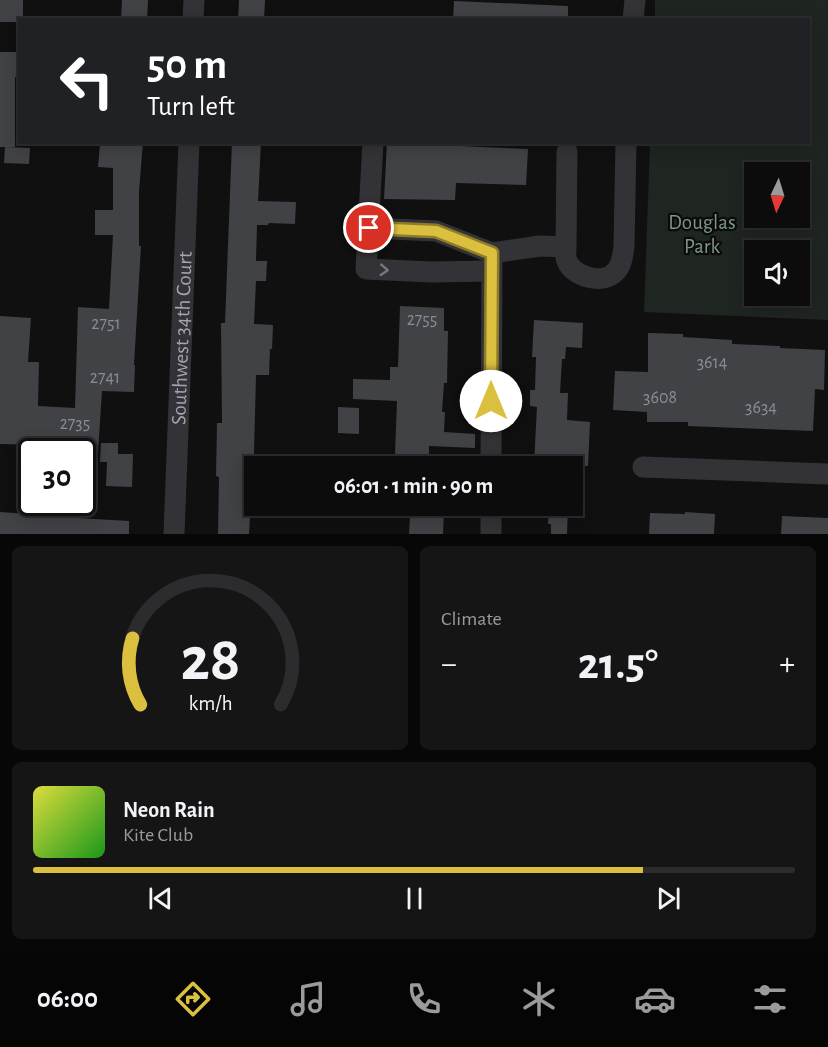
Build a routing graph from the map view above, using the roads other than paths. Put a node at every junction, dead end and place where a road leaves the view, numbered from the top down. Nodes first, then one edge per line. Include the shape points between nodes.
1 (194, 0) edge
2 (635, 0) edge
3 (193, 18) edge
4 (633, 18) edge
5 (189, 144) edge
6 (373, 144) edge
7 (626, 144) edge
8 (567, 152) dead end
9 (369, 228) junction
10 (566, 247) junction
11 (491, 262) junction
12 (491, 456) edge
13 (643, 467) dead end
14 (828, 474) edge
15 (491, 516) edge
16 (174, 534) edge
17 (491, 534) edge

1 - 3 street
2 - 4 street
5 - 16 street, Southwest 34th Court
6 - 9 street
7 - 10 street via 624,246 617,271 604,278 584,277 566,260
8 - 10 street
9 - 11 street via 436,231
9 -> 11 street via 366,269 431,272
10 - 11 street via 540,246
11 - 12 street
13 - 14 street
15 - 17 street

